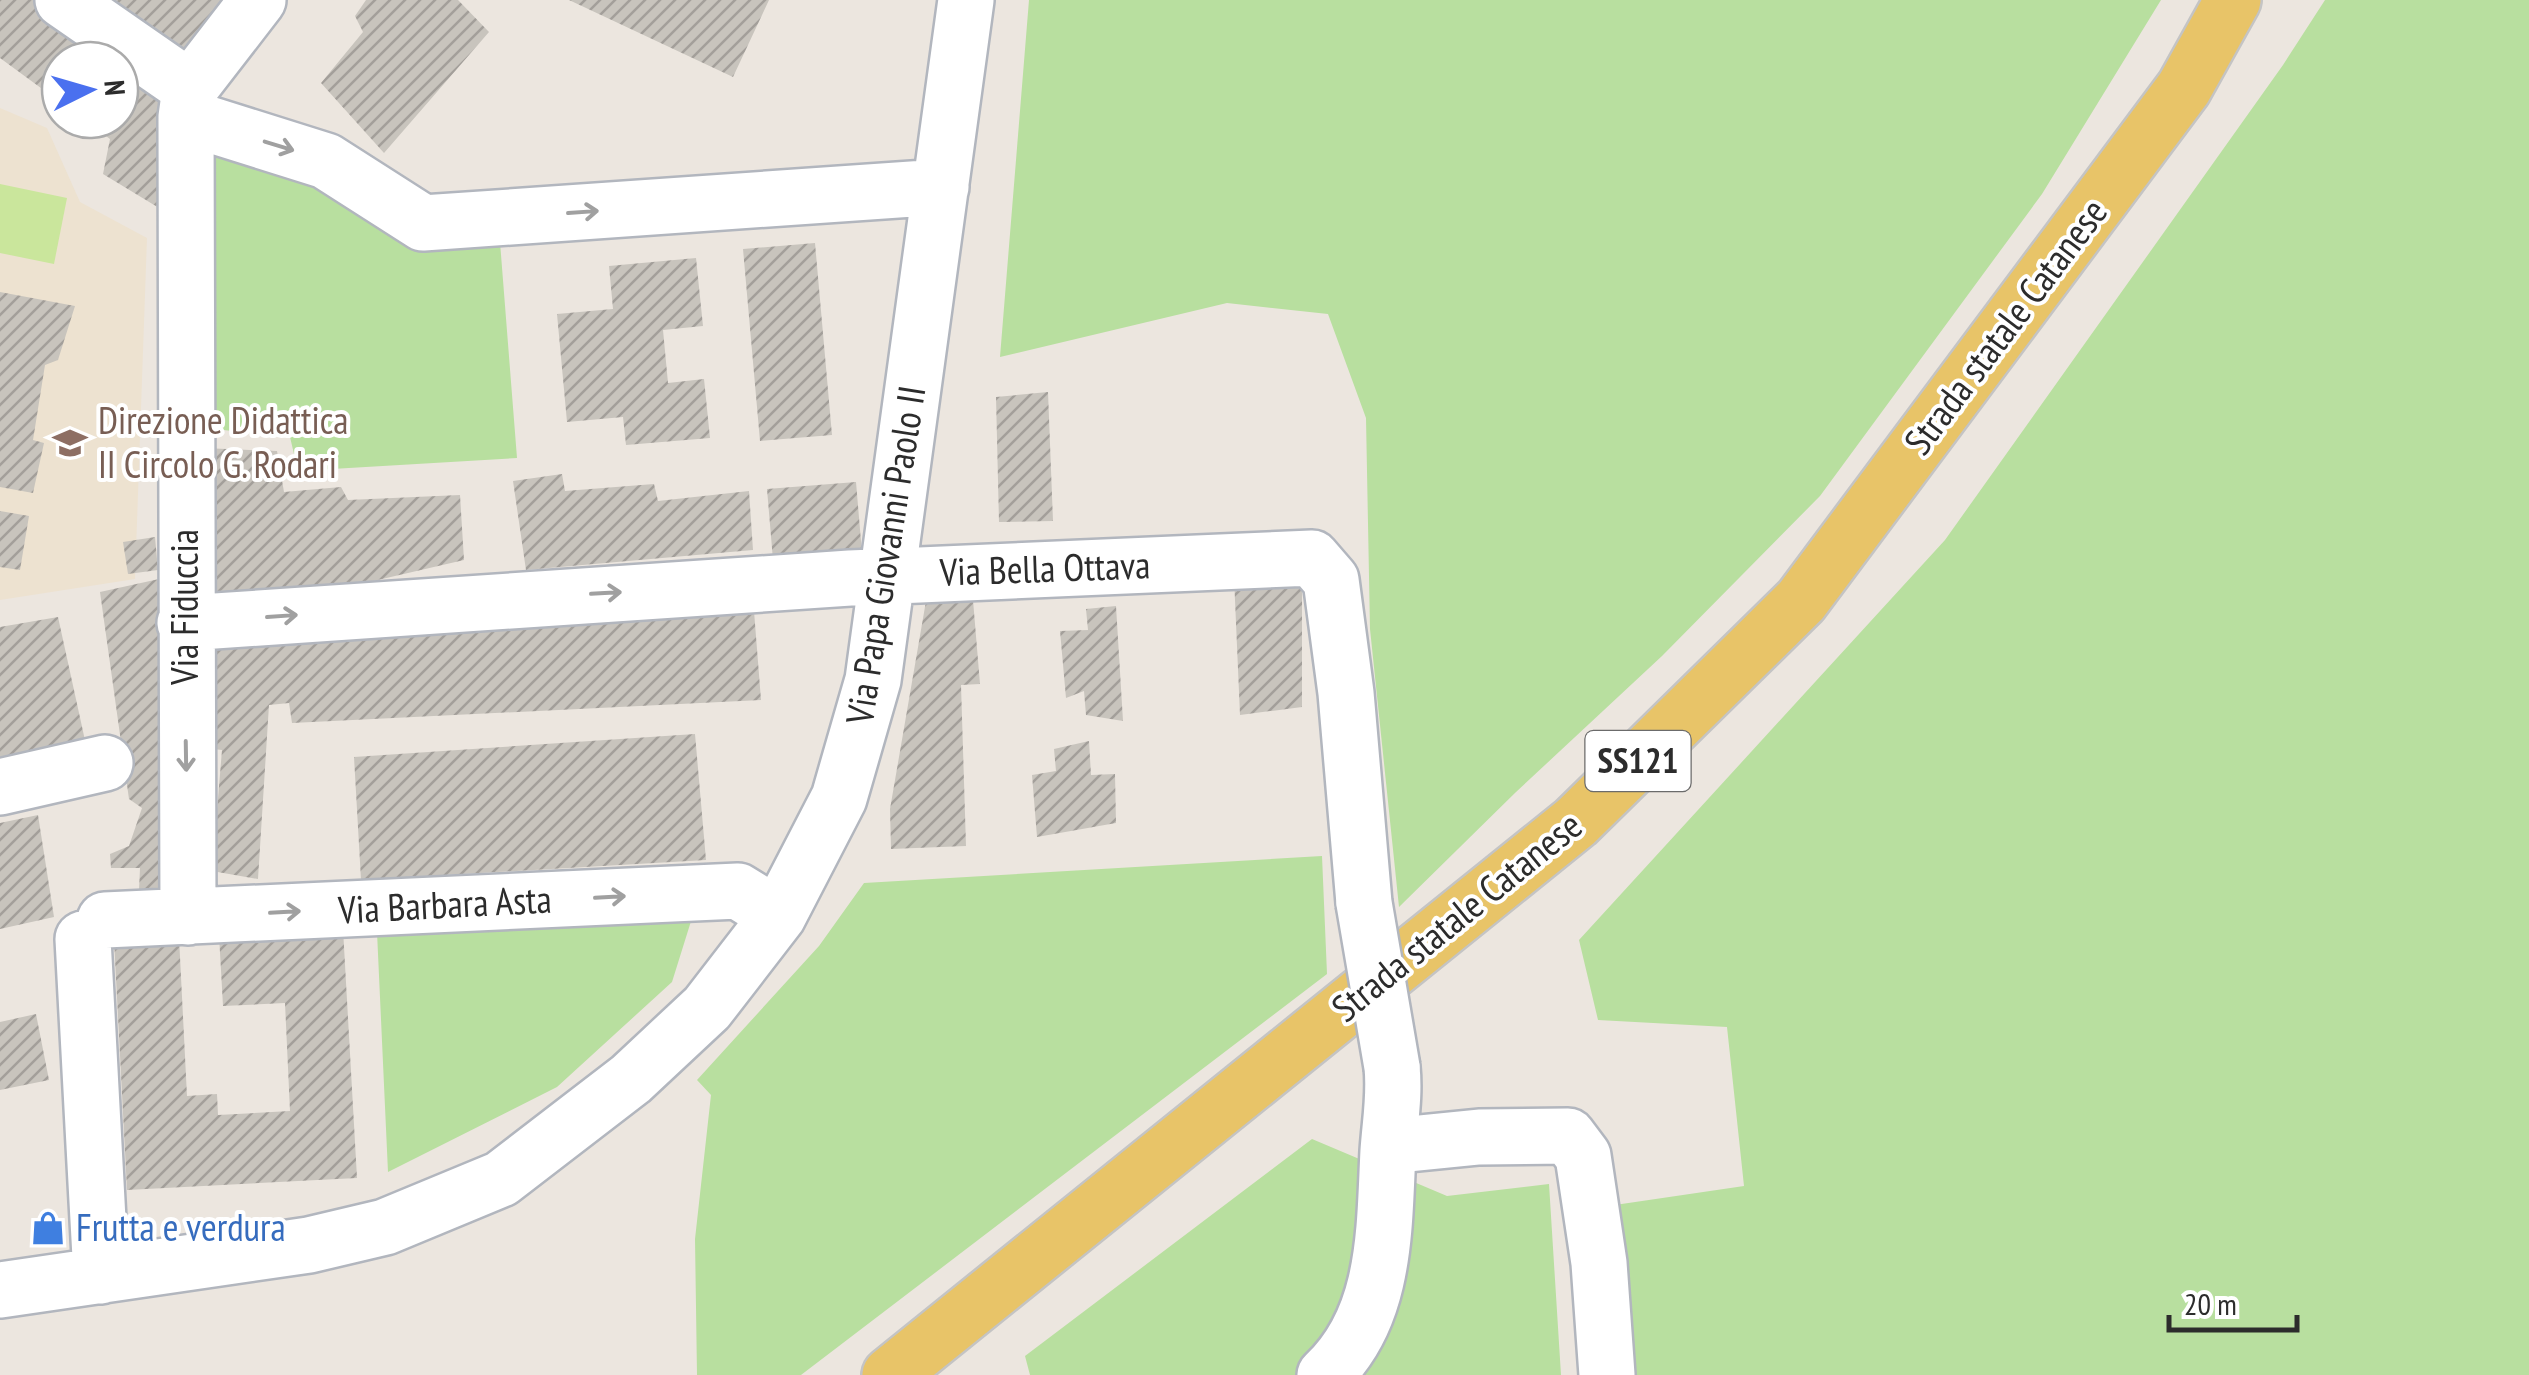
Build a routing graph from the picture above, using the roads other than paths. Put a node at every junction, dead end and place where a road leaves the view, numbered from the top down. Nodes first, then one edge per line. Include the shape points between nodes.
1 (62, 0) edge
2 (258, 0) edge
3 (966, 0) edge
4 (2232, 0) edge
5 (188, 102) junction
6 (941, 187) junction
7 (888, 576) junction
8 (185, 624) junction
9 (104, 763) dead end
10 (0, 787) edge
11 (188, 916) junction
12 (778, 916) junction
13 (1388, 1146) junction
14 (101, 1276) junction
15 (0, 1290) edge
16 (890, 1375) edge
17 (1326, 1375) edge
18 (1606, 1375) edge

1 - 5 street
2 - 5 street
3 - 6 street, Via Papa Giovanni Paolo II
4 - 16 main road, Strada statale Catanese / SS121 via 2184,88 1801,601 1576,822
5 -> 6 street via 326,161 423,223
5 - 8 street, Via Fiduccia
6 - 7 street, Via Papa Giovanni Paolo II
8 -> 7 street, Via Bella Ottava
7 - 12 street, Via Papa Giovanni Paolo II via 874,680 839,798
7 - 13 street, Via Bella Ottava, bridge via 1312,558 1331,580 1346,693 1364,903 1395,1097
8 -> 11 street, Via Fiduccia
9 - 10 street
11 -> 12 street, Via Barbara Asta via 738,890
11 - 14 street, Via Barbara Asta via 94,930
12 - 14 street, Via Papa Giovanni Paolo II via 706,1008 631,1080 502,1179 385,1227 313,1267
13 - 17 street via 1382,1257 1370,1309
13 - 18 street via 1568,1136 1583,1156
14 - 15 street, Via Papa Giovanni Paolo II

